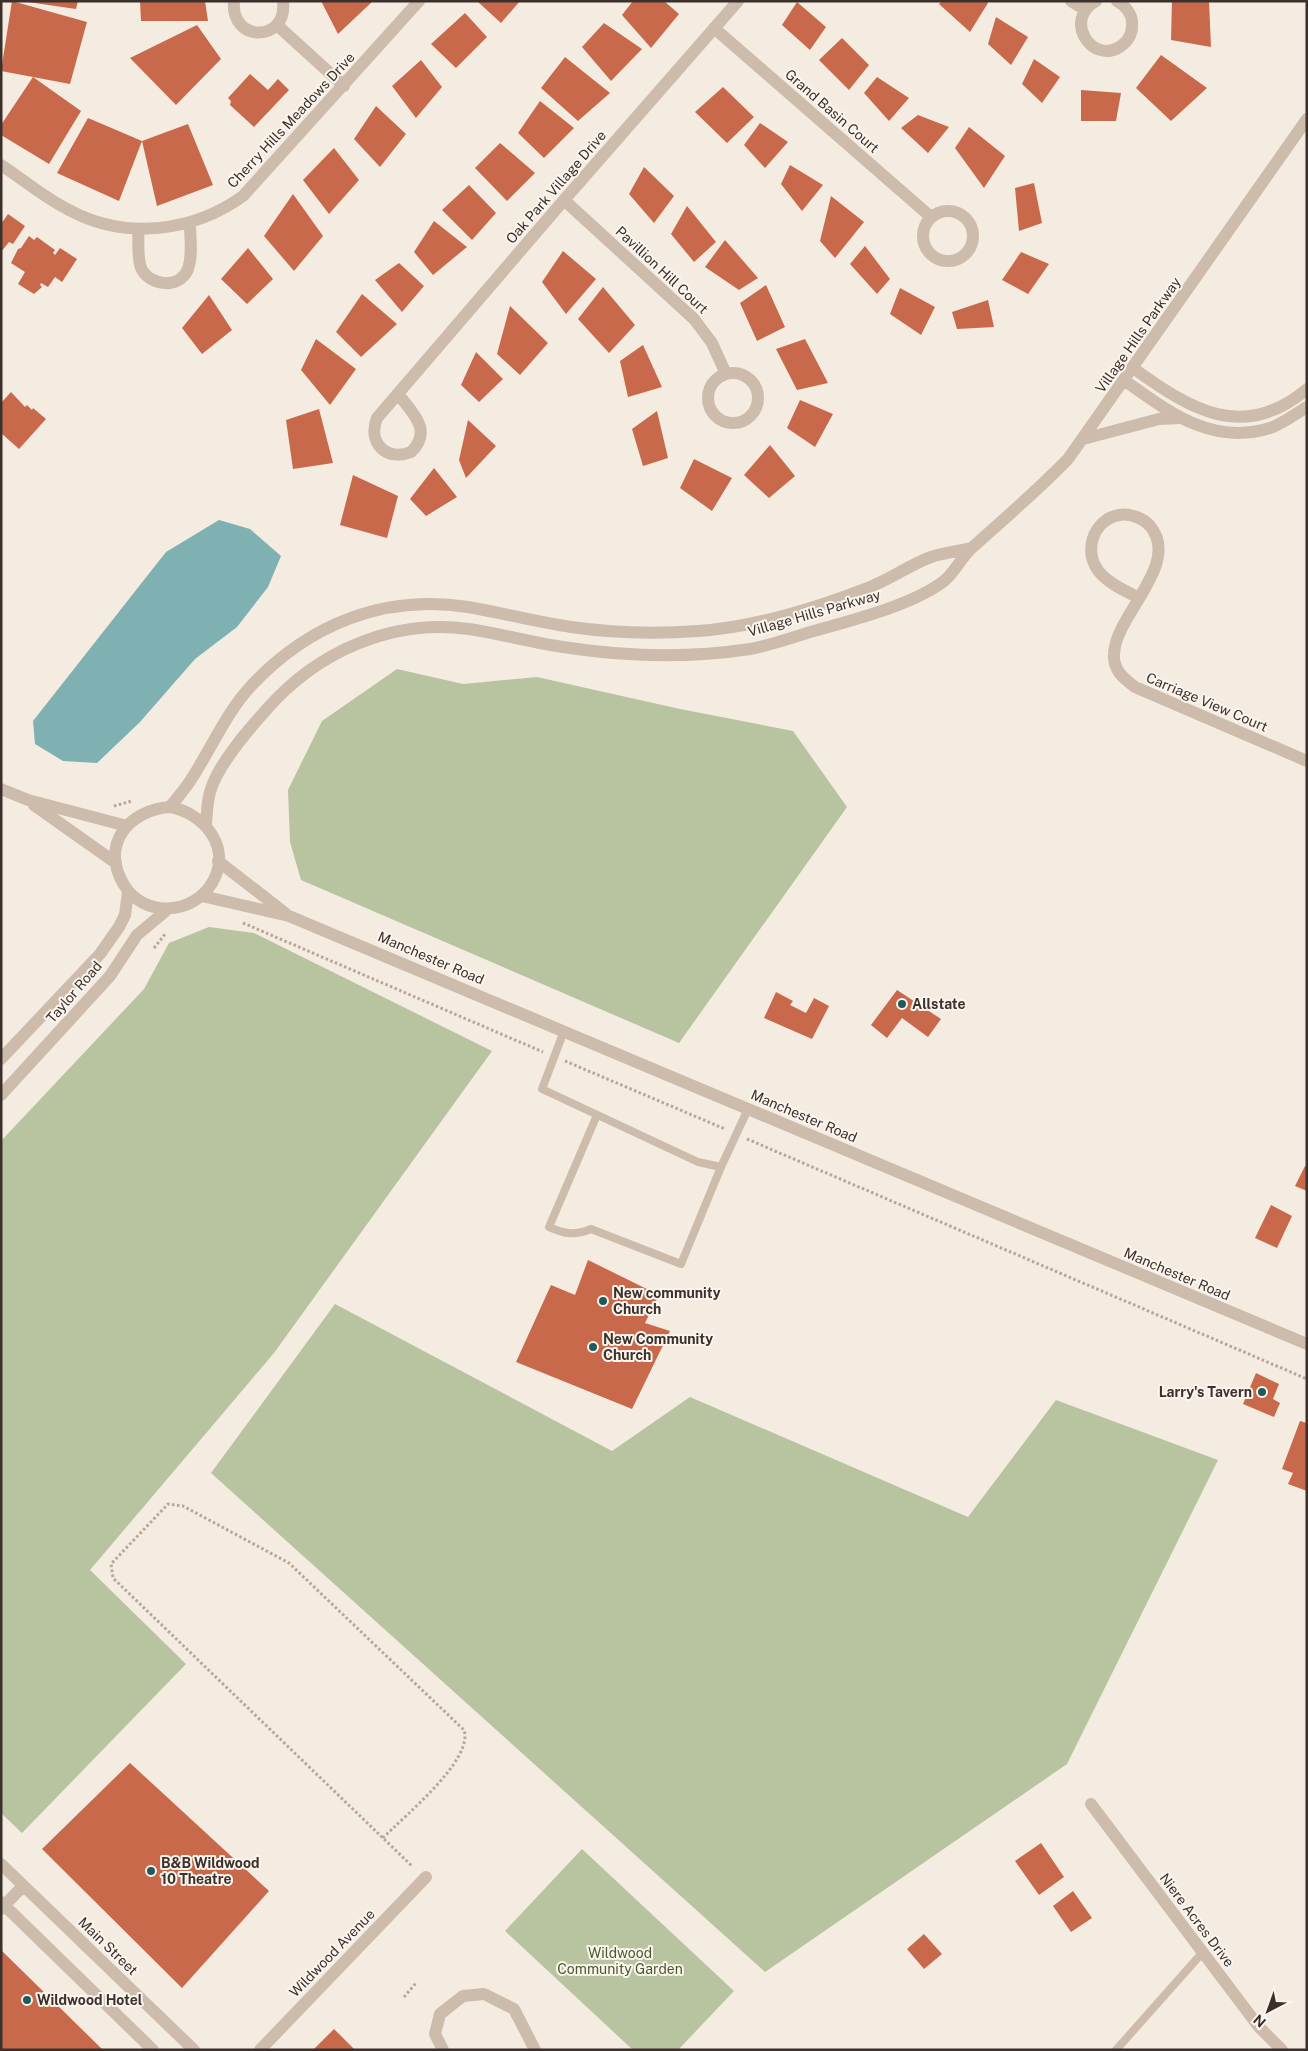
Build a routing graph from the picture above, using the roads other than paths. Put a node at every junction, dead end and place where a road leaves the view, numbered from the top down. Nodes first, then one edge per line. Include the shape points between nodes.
1 (234, 1) edge
2 (283, 1) edge
3 (419, 1) edge
4 (738, 1) edge
5 (1071, 1) edge
6 (1096, 1) edge
7 (1116, 1) edge
8 (1085, 10) junction
9 (278, 25) junction
10 (714, 28) junction
11 (344, 86) junction
12 (1307, 119) edge
13 (1, 164) edge
14 (564, 200) junction
15 (931, 217) junction
16 (190, 223) junction
17 (138, 230) junction
18 (1133, 368) junction
19 (726, 374) junction
20 (1125, 381) junction
21 (398, 394) junction
22 (1305, 399) edge
23 (1180, 418) junction
24 (1083, 439) junction
25 (971, 548) junction
26 (1139, 598) junction
27 (469, 607) junction
28 (466, 629) junction
29 (1307, 761) edge
30 (1, 789) edge
31 (28, 800) junction
32 (170, 806) junction
33 (206, 824) junction
34 (127, 826) junction
35 (218, 861) junction
36 (116, 863) junction
37 (128, 892) junction
38 (202, 896) junction
39 (168, 909) junction
40 (289, 916) junction
41 (564, 1031) junction
42 (1, 1059) edge
43 (1, 1095) edge
44 (748, 1109) junction
45 (597, 1115) junction
46 (721, 1167) junction
47 (1307, 1344) edge
48 (1091, 1804) dead end
49 (1, 1864) edge
50 (426, 1877) dead end
51 (23, 1886) junction
52 (2, 1905) edge
53 (1203, 1952) junction
54 (153, 2050) edge
55 (194, 2050) edge
56 (260, 2050) edge
57 (443, 2050) edge
58 (535, 2050) edge
59 (1116, 2050) edge
60 (1282, 2050) edge

1 - 9 street via 236,19 248,31 265,32
2 - 9 street
3 - 11 street, Cherry Hills Meadows Drive
4 - 10 street, Oak Park Village Drive
5 - 8 street
6 - 8 street
7 - 8 street via 1127,8 1132,25 1126,42 1117,49 1099,50 1087,40 1081,27
9 - 11 street
10 - 14 street, Oak Park Village Drive
10 - 15 street, Grand Basin Court
11 - 16 street, Cherry Hills Meadows Drive via 243,196 227,208
12 - 18 street, Village Hills Parkway
13 - 17 street, Cherry Hills Meadows Drive via 69,211 110,227
14 - 19 street, Pavillion Hill Court via 694,319 712,343
14 - 21 street, Oak Park Village Drive
15 - 15 street via 923,233 923,242 931,255 948,261 966,255 973,240 967,219 951,211 942,211
16 - 17 street, Cherry Hills Meadows Drive
16 - 17 street via 187,271 174,282 165,284 153,281 141,268
18 - 20 street, Village Hills Parkway
18 - 22 street via 1191,406 1220,414 1246,418 1268,414
19 - 19 street via 710,388 710,406 721,420 738,423 755,412 758,395 751,380 743,375
20 - 23 street
20 - 24 street, Village Hills Parkway
21 - 21 street, Oak Park Village Drive via 377,418 373,435 380,448 395,456 411,452 421,439 422,430 420,422
22 - 23 street via 1270,428 1254,431 1226,433 1199,428
23 - 24 street via 1158,419
24 - 25 street, Village Hills Parkway via 1044,484
25 - 27 street, Village Hills Parkway via 930,558 872,586 792,613 701,631 606,631
25 - 28 street, Village Hills Parkway via 944,581 909,600 837,625 752,648 658,656 568,648
26 - 26 street, Carriage View Court via 1100,573 1090,552 1093,535 1100,525 1121,514 1147,523 1159,543 1156,565
26 - 29 street, Carriage View Court via 1114,652 1114,665 1122,677 1135,687
27 - 28 street
27 - 32 street, Village Hills Parkway via 405,604 340,620 307,639 267,669 249,688 192,778
28 - 33 street, Village Hills Parkway via 408,629 381,635 333,655 296,680 251,726 228,758 211,788
30 - 31 street
31 - 34 street
31 - 36 street
32 - 33 street via 184,809
32 - 34 street via 139,814
33 - 35 street via 214,837
34 - 36 street via 116,842
35 - 38 street via 213,882
35 - 40 street, Manchester Road
36 - 37 street via 118,876
37 - 39 street via 146,905
37 - 42 street, Taylor Road via 125,915 106,947
38 - 39 street via 186,905
38 - 40 street, Manchester Road
39 - 43 street, Taylor Road via 137,935 110,976
40 - 41 street, Manchester Road
41 - 44 street, Manchester Road
41 - 45 lane via 542,1089
44 - 46 lane
44 - 47 street, Manchester Road
45 - 46 lane via 698,1162
45 - 46 lane via 549,1227 575,1235 591,1229 681,1264
48 - 53 street, Niere Acres Drive
49 - 51 street, Main Street
50 - 56 street, Wildwood Avenue
51 - 52 street
51 - 55 street, Main Street
52 - 54 street
53 - 59 lane
53 - 60 street, Niere Acres Drive via 1259,2027
57 - 58 street via 435,2034 440,2014 463,1996 484,1994 514,2009

